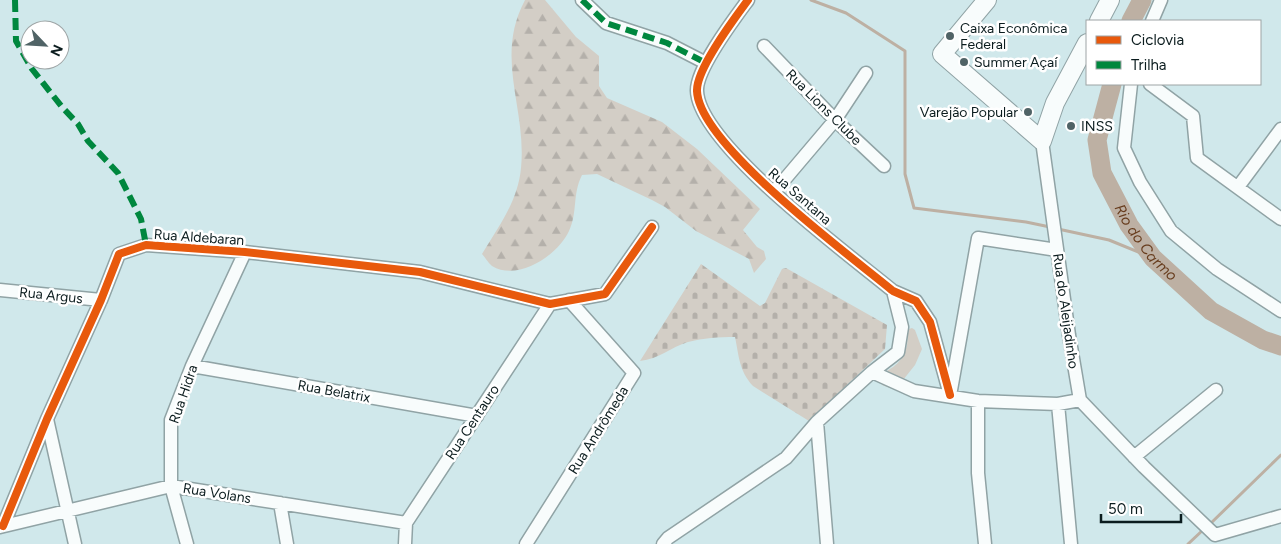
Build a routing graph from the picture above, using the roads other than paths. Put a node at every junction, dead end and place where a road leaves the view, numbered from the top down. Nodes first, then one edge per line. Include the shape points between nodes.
1 (582, 0) edge
2 (987, 0) edge
3 (1110, 0) edge
4 (1161, 0) edge
5 (746, 3) edge
6 (1099, 20) edge
7 (1152, 20) edge
8 (1086, 45) edge
9 (764, 46) dead end
10 (706, 63) junction
11 (866, 73) dead end
12 (1131, 85) edge
13 (1151, 85) edge
14 (835, 120) junction
15 (1281, 129) edge
16 (1042, 141) junction
17 (884, 166) dead end
18 (1238, 187) junction
19 (774, 192) junction
20 (1281, 219) edge
21 (652, 227) dead end
22 (1057, 250) junction
23 (245, 252) junction
24 (0, 290) edge
25 (894, 291) junction
26 (101, 300) junction
27 (569, 300) junction
28 (550, 304) junction
29 (1281, 312) edge
30 (192, 366) junction
31 (872, 372) junction
32 (1216, 390) dead end
33 (950, 395) junction
34 (1080, 400) junction
35 (978, 401) junction
36 (1058, 404) junction
37 (477, 416) junction
38 (47, 418) junction
39 (817, 422) junction
40 (1134, 456) junction
41 (172, 486) junction
42 (280, 503) junction
43 (66, 510) junction
44 (1275, 518) edge
45 (406, 522) junction
46 (2, 526) edge
47 (1281, 526) edge
48 (1213, 540) edge
49 (75, 544) edge
50 (187, 544) edge
51 (287, 544) edge
52 (405, 544) edge
53 (526, 544) edge
54 (663, 544) edge
55 (827, 544) edge
56 (985, 544) edge
57 (1072, 544) edge

1 - 10 street via 606,23 667,43
2 - 16 street via 942,54
3 - 6 street
4 - 7 street
5 - 10 street, Rua Santana
8 - 16 street via 1055,103
9 - 14 street, Rua Lions Clube
10 - 19 street, Rua Santana via 697,91 702,110 724,143
11 - 14 street
12 - 29 street via 1124,148 1140,182 1171,231 1217,269
13 - 18 street via 1193,116 1197,158
14 - 17 street, Rua Lions Clube
14 - 19 street
15 - 18 street
16 - 22 street, Rua do Aleijadinho
18 - 20 street
19 - 25 street, Rua Santana
21 - 27 street, Rua Aldebaran via 605,294
22 - 33 street via 978,238
22 - 34 street, Rua do Aleijadinho
23 - 26 street, Rua Aldebaran via 137,248 119,254
23 - 28 street, Rua Aldebaran via 420,272
23 - 30 street, Rua Hidra
24 - 26 street, Rua Argus
25 - 31 street via 902,327 898,352
25 - 33 street, Rua Santana via 916,301 930,322
26 - 38 street, Rua Aldebaran
27 - 28 street, Rua Aldebaran
27 - 53 street, Rua Andrômeda via 634,373
28 - 37 street, Rua Centauro
30 - 37 street, Rua Belatrix
30 - 41 street, Rua Hidra via 171,420
31 - 33 street via 914,391
31 - 39 street
32 - 40 street
33 - 35 street
34 - 36 street
34 - 40 street
35 - 36 street
35 - 56 street via 978,473
36 - 57 street
37 - 45 street, Rua Centauro
38 - 43 street
38 - 46 street, Rua Aldebaran
39 - 54 street via 786,458
39 - 55 street
40 - 48 street
41 - 42 street, Rua Volans
41 - 43 street, Rua Volans
41 - 50 street, Rua Hidra
42 - 45 street, Rua Volans
42 - 51 street
43 - 46 street, Rua Volans
43 - 49 street
44 - 47 street
44 - 48 street
45 - 52 street

